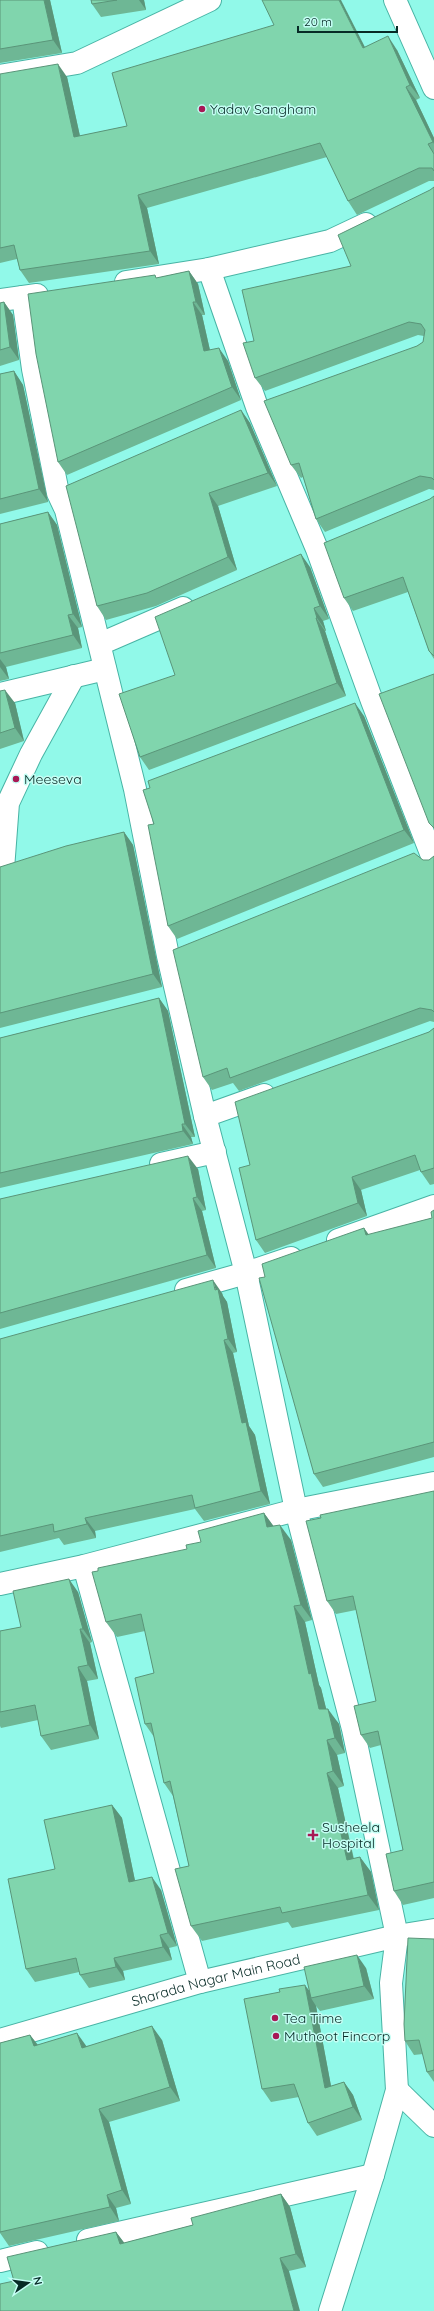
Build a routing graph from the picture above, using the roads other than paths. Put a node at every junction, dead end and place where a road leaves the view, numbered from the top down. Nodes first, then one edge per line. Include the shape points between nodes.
1 (210, 0) edge
2 (395, 0) edge
3 (0, 76) edge
4 (434, 88) edge
5 (386, 215) edge
6 (209, 269) junction
7 (108, 284) edge
8 (54, 292) edge
9 (23, 297) junction
10 (0, 300) edge
11 (279, 399) edge
12 (257, 407) junction
13 (235, 416) edge
14 (80, 484) edge
15 (62, 501) junction
16 (44, 515) edge
17 (339, 540) edge
18 (317, 549) junction
19 (295, 558) edge
20 (201, 600) edge
21 (100, 644) junction
22 (105, 669) junction
23 (74, 676) junction
24 (392, 693) edge
25 (0, 694) edge
26 (372, 701) junction
27 (350, 709) edge
28 (157, 780) edge
29 (134, 788) junction
30 (143, 830) junction
31 (120, 836) edge
32 (432, 853) edge
33 (408, 859) edge
34 (25, 862) edge
35 (2, 870) edge
36 (189, 947) edge
37 (168, 956) junction
38 (177, 996) junction
39 (154, 1002) edge
40 (284, 1088) edge
41 (205, 1116) junction
42 (215, 1152) junction
43 (138, 1169) edge
44 (434, 1206) edge
45 (246, 1273) junction
46 (170, 1295) edge
47 (433, 1486) edge
48 (296, 1510) junction
49 (84, 1566) junction
50 (0, 1584) edge
51 (434, 1930) edge
52 (397, 1936) junction
53 (200, 1982) junction
54 (1, 2034) edge
55 (397, 2090) junction
56 (434, 2126) edge
57 (373, 2175) junction
58 (0, 2261) edge
59 (330, 2311) edge

1 - 3 street via 77,63
2 - 4 street
5 - 6 street via 330,241
6 - 7 street
6 - 12 street
8 - 9 street
9 - 10 street
9 - 15 street via 23,372
11 - 12 street
12 - 13 street
12 - 18 street
14 - 15 street
15 - 16 street
15 - 21 street
17 - 18 street
18 - 19 street
18 - 26 street
20 - 21 street
21 - 22 street
22 - 23 street
22 - 29 street
23 - 25 street
23 - 35 street via 31,754 8,803
24 - 26 street
26 - 27 street
26 - 32 street
28 - 29 street
29 - 30 street
30 - 31 street
30 - 37 street
32 - 33 street
34 - 35 street
36 - 37 street
37 - 38 street
38 - 39 street
38 - 41 street
40 - 41 street
41 - 42 street
42 - 43 street
42 - 45 street
44 - 45 street
45 - 46 street
45 - 48 street
47 - 48 street
48 - 49 street
48 - 52 street via 353,1729
49 - 50 street
49 - 53 street
51 - 52 street, Sharada Nagar Main Road
52 - 53 street, Sharada Nagar Main Road
52 - 55 street via 391,1983
53 - 54 street, Sharada Nagar Main Road
55 - 56 street
55 - 57 street
57 - 58 street
57 - 59 street

